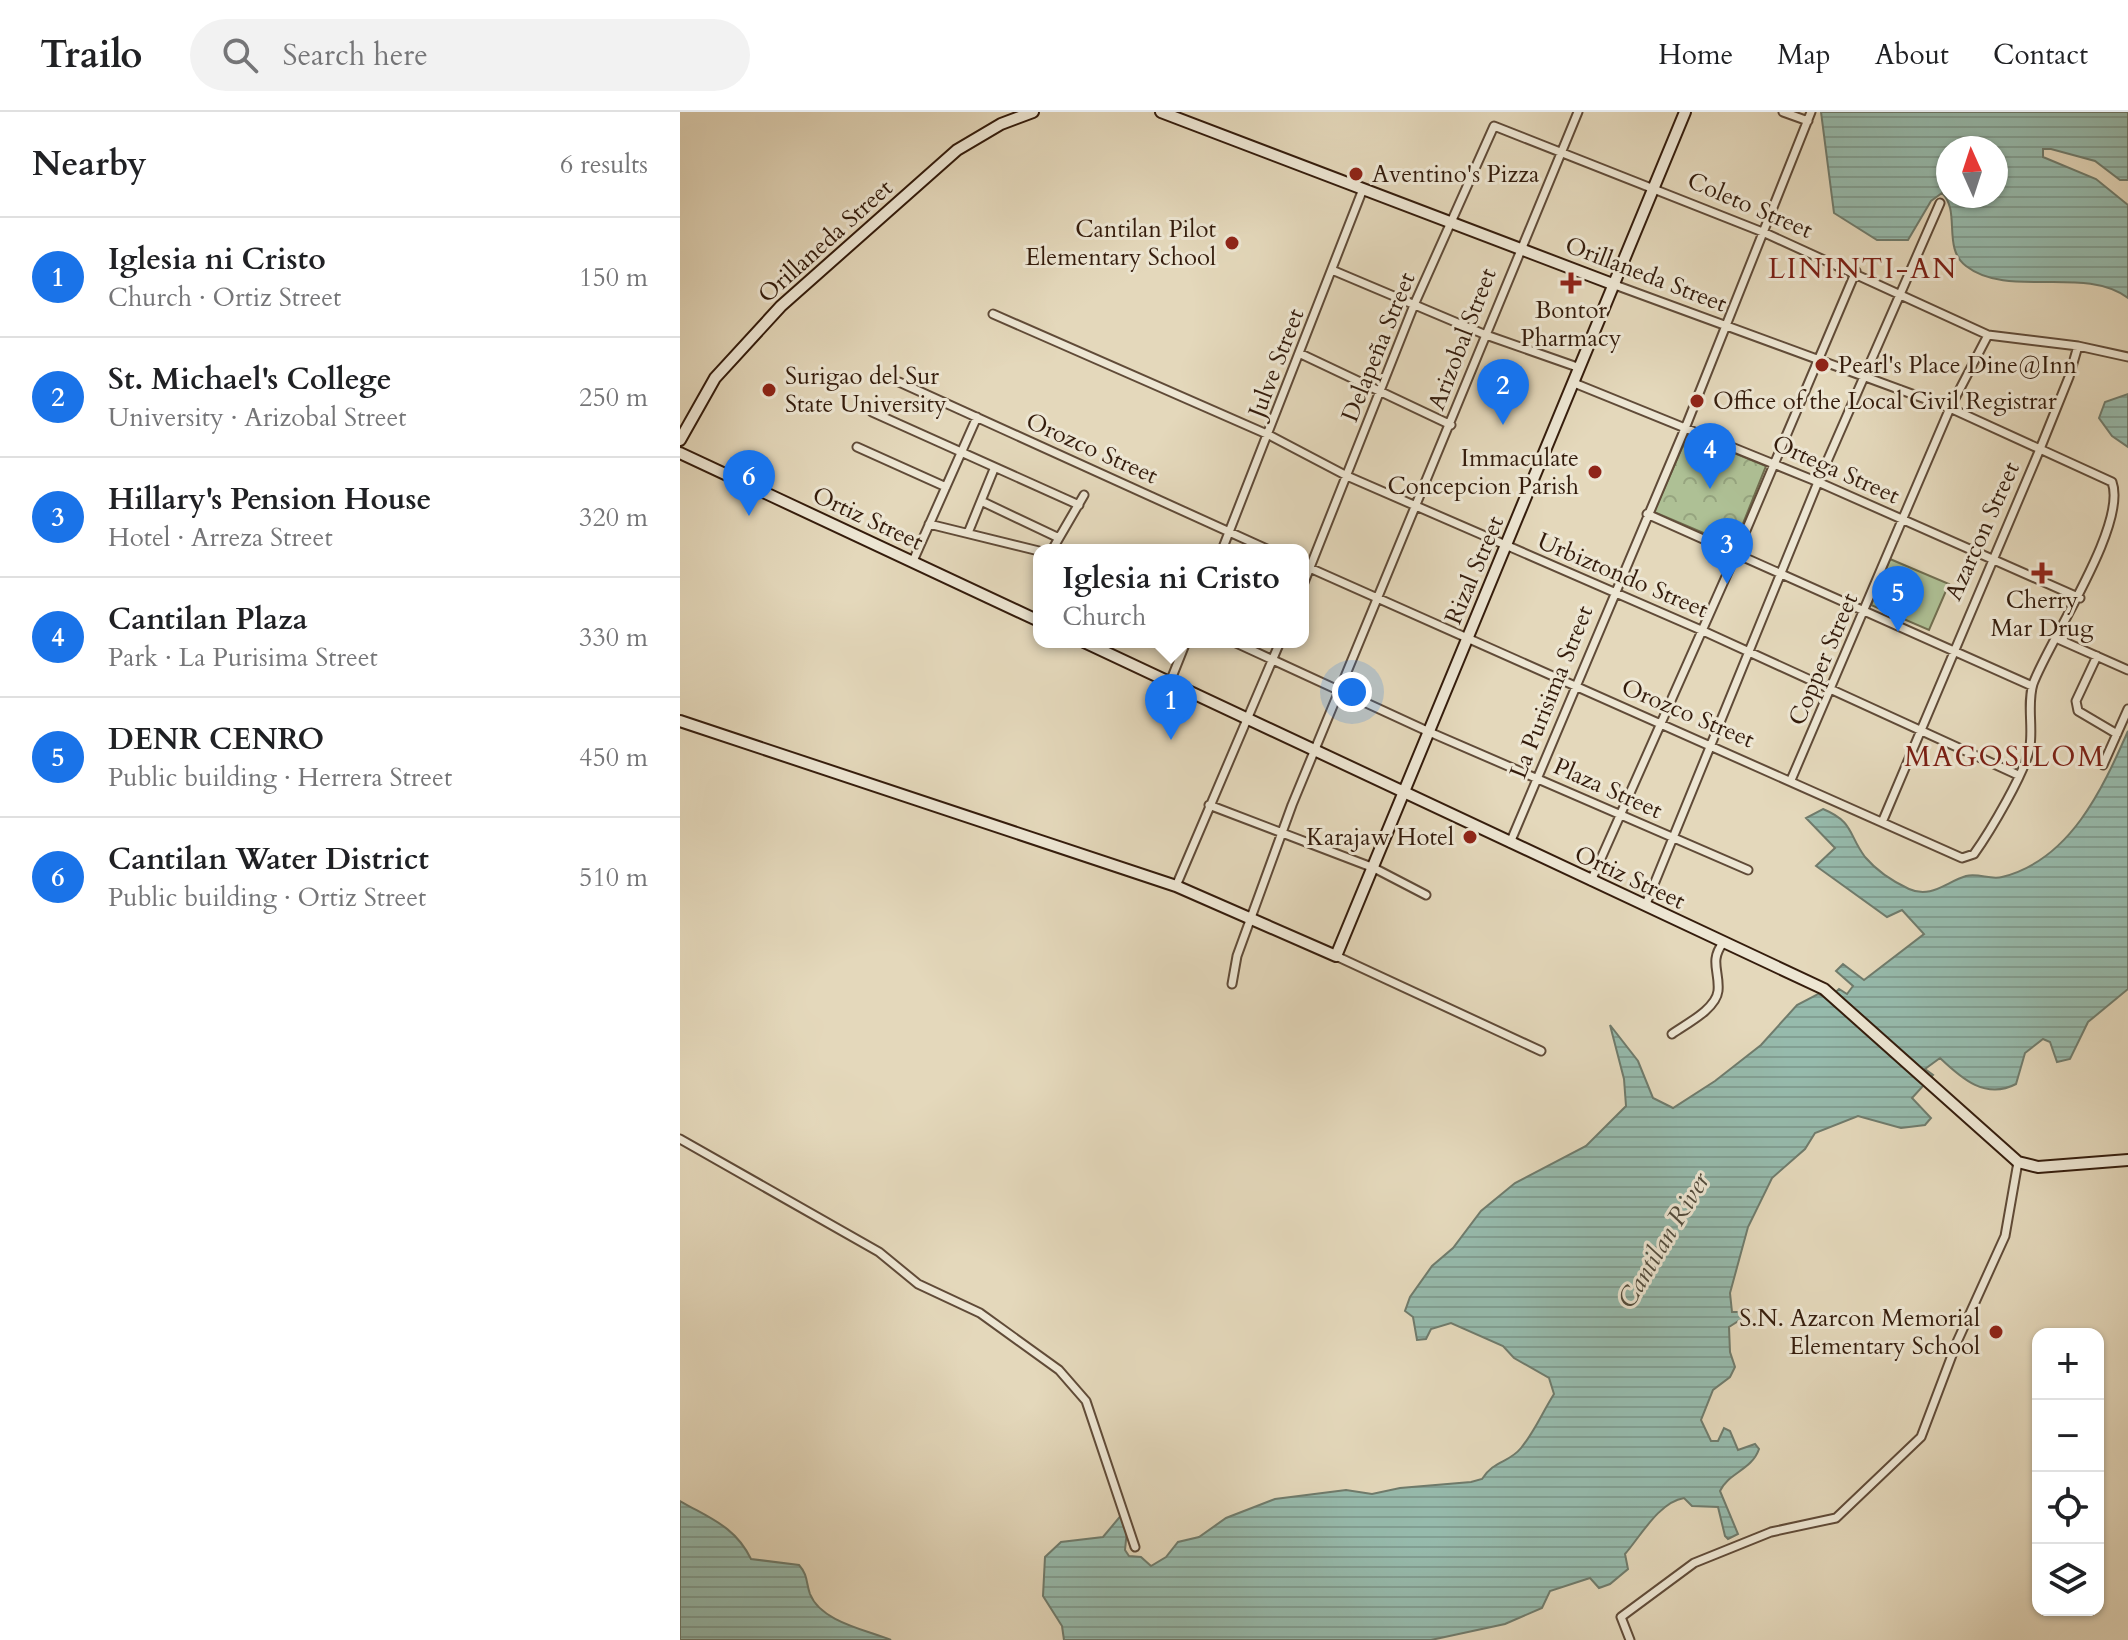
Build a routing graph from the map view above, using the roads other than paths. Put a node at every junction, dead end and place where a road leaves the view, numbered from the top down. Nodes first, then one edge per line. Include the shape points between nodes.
1 (1033, 112) edge
2 (1161, 112) edge
3 (1578, 112) edge
4 (1685, 112) edge
5 (1783, 112) edge
6 (1811, 112) edge
7 (1177, 115) edge
8 (1808, 121) junction
9 (1494, 126) joint
10 (1562, 151) junction
11 (1655, 187) junction
12 (1363, 189) junction
13 (1938, 208) edge
14 (1450, 222) junction
15 (1765, 233) junction
16 (1520, 248) junction
17 (1332, 270) junction
18 (1856, 271) junction
19 (1615, 285) junction
20 (1899, 293) junction
21 (1414, 305) junction
22 (993, 314) dead end
23 (1725, 325) junction
24 (1486, 335) junction
25 (1988, 335) junction
26 (2078, 346) junction
27 (1301, 354) junction
28 (2128, 357) edge
29 (1820, 359) junction
30 (1580, 368) junction
31 (1863, 375) junction
32 (899, 382) dead end
33 (1574, 383) junction
34 (1382, 392) junction
35 (1950, 408) junction
36 (872, 412) dead end
37 (977, 417) junction
38 (1451, 425) junction
39 (1686, 426) junction
40 (1269, 435) junction
41 (680, 440) edge
42 (857, 447) dead end
43 (2040, 449) junction
44 (680, 453) edge
45 (960, 454) junction
46 (1774, 463) junction
47 (994, 469) junction
48 (1347, 476) junction
49 (1818, 482) junction
50 (946, 487) junction
51 (1084, 495) dead end
52 (981, 501) junction
53 (1079, 505) junction
54 (1415, 505) junction
55 (1647, 514) junction
56 (1903, 520) junction
57 (929, 524) junction
58 (1229, 532) junction
59 (968, 533) junction
60 (1059, 538) junction
61 (1056, 544) edge
62 (1224, 544) edge
63 (1256, 544) edge
64 (1507, 546) junction
65 (1033, 549) edge
66 (1736, 554) junction
67 (1991, 558) junction
68 (1309, 560) edge
69 (913, 561) junction
70 (1309, 568) edge
71 (1780, 573) junction
72 (1614, 591) junction
73 (1376, 597) junction
74 (2080, 598) junction
75 (1866, 612) junction
76 (1033, 618) edge
77 (1701, 630) junction
78 (1467, 637) junction
79 (2058, 639) junction
80 (1097, 648) edge
81 (1184, 648) edge
82 (1249, 648) edge
83 (1277, 648) edge
84 (1953, 650) junction
85 (1749, 653) junction
86 (2097, 656) junction
87 (1273, 658) junction
88 (2128, 670) edge
89 (1170, 682) junction
90 (1573, 686) junction
91 (2032, 686) junction
92 (1833, 689) junction
93 (1339, 691) junction
94 (2128, 709) edge
95 (1246, 719) junction
96 (680, 721) edge
97 (1661, 724) junction
98 (1921, 730) junction
99 (1427, 731) junction
100 (2117, 734) junction
101 (1710, 744) junction
102 (1313, 752) junction
103 (2103, 765) dead end
104 (2018, 775) junction
105 (1536, 779) junction
106 (1791, 780) junction
107 (1403, 793) junction
108 (1209, 805) junction
109 (1621, 816) junction
110 (1883, 820) junction
111 (1281, 835) junction
112 (1672, 838) junction
113 (1510, 843) junction
114 (1374, 868) junction
115 (1748, 870) dead end
116 (1591, 881) junction
117 (1176, 886) junction
118 (1426, 895) dead end
119 (1646, 904) junction
120 (1251, 916) junction
121 (1723, 943) junction
122 (1336, 956) junction
123 (1232, 984) dead end
124 (1672, 1034) dead end
125 (1541, 1051) dead end
126 (680, 1139) edge
127 (2128, 1160) edge
128 (2018, 1162) junction
129 (1135, 1547) dead end
130 (1630, 1640) edge

1 - 41 street, Orillaneda Street via 957,150 781,306 715,378
2 - 7 street, Orillaneda Street
3 - 10 street, Arizobal Street
4 - 11 street, Rizal Street
5 - 8 street
6 - 8 street, La Purisima Street
7 - 12 street, Orillaneda Street
8 - 15 street, La Purisima Street
9 - 10 street, Coleto Street
9 - 14 street, Delapeña Street
10 - 11 street, Coleto Street
10 - 16 street, Arizobal Street
11 - 15 street, Coleto Street
11 - 19 street, Rizal Street
12 - 14 street, Orillaneda Street
12 - 17 street, Julve Street
13 - 20 street
14 - 16 street, Orillaneda Street
14 - 21 street, Delapeña Street
15 - 18 street, Coleto Street
15 - 23 street, La Purisima Street
16 - 19 street, Orillaneda Street
16 - 24 street, Arizobal Street
17 - 21 street
17 - 27 street, Julve Street
18 - 20 street, Coleto Street
18 - 29 street
19 - 23 street, Orillaneda Street
19 - 30 street, Rizal Street
20 - 25 street, Coleto Street
20 - 31 street
21 - 24 street
21 - 34 street, Delapeña Street
22 - 40 street, Urbiztondo Street
23 - 29 street, Orillaneda Street
23 - 39 street, La Purisima Street
24 - 30 street
24 - 38 street, Arizobal Street
25 - 26 street, Coleto Street
25 - 35 street, Copper Street
26 - 28 street, Coleto Street
26 - 43 street, Azarcon Street
27 - 34 street
27 - 40 street, Julve Street
29 - 31 street, Orillaneda Street
29 - 46 street
30 - 33 street, Rizal Street
31 - 35 street, Orillaneda Street
31 - 49 street
32 - 37 street, Orozco Street
33 - 39 street, Ortega Street
33 - 64 street, Rizal Street
34 - 38 street
34 - 48 street, Delapeña Street
35 - 43 street, Orillaneda Street
35 - 56 street, Copper Street
36 - 45 street
37 - 45 street
37 - 58 street, Orozco Street
38 - 54 street, Arizobal Street
39 - 46 street, Ortega Street
39 - 55 street, La Purisima Street
40 - 48 street, Urbiztondo Street
40 - 58 street, Julve Street
42 - 50 street
43 - 67 street, Azarcon Street
43 - 74 street, Orillaneda Street via 2112,482 2114,500 2106,534
44 - 69 street, Ortiz Street
45 - 47 street
45 - 50 street
46 - 49 street, Ortega Street
46 - 66 street
47 - 52 street
47 - 53 street
48 - 54 street, Urbiztondo Street
48 - 68 street, Delapeña Street
49 - 56 street, Ortega Street
49 - 71 street
50 - 57 street
51 - 53 street
52 - 59 street
52 - 60 street
53 - 60 street
54 - 64 street, Urbiztondo Street
54 - 73 street, Arizobal Street
55 - 66 street
55 - 72 street, La Purisima Street
56 - 67 street, Ortega Street
56 - 75 street, Copper Street
57 - 59 street
57 - 69 street
58 - 62 street, Julve Street
58 - 63 street, Orozco Street
59 - 65 street
60 - 61 street
64 - 72 street, Urbiztondo Street
64 - 78 street, Rizal Street
66 - 71 street
66 - 77 street
67 - 74 street, Ortega Street
67 - 84 street, Azarcon Street
69 - 76 street, Ortiz Street
70 - 73 street, Orozco Street
71 - 75 street
71 - 85 street
72 - 77 street, Urbiztondo Street
72 - 90 street, La Purisima Street
73 - 78 street, Orozco Street
73 - 93 street, Arizobal Street
74 - 79 street
75 - 84 street
75 - 92 street, Copper Street
77 - 85 street, Urbiztondo Street
77 - 97 street
78 - 90 street, Orozco Street
78 - 99 street, Rizal Street
79 - 86 street
79 - 91 street
80 - 89 street, Ortiz Street
81 - 89 street
82 - 87 street, Plaza Street
83 - 87 street
84 - 91 street
84 - 98 street, Azarcon Street
85 - 92 street, Urbiztondo Street
85 - 101 street
86 - 88 street
86 - 100 street via 2076,701 2078,711
87 - 93 street, Plaza Street
87 - 95 street
89 - 95 street, Ortiz Street
90 - 97 street, Orozco Street
90 - 105 street, La Purisima Street
91 - 104 street via 2031,743
92 - 98 street, Urbiztondo Street
92 - 106 street, Copper Street
93 - 99 street, Plaza Street
93 - 102 street, Arizobal Street
94 - 100 street
95 - 102 street, Ortiz Street
95 - 108 street
96 - 117 street
97 - 101 street, Orozco Street
97 - 109 street
98 - 104 street, Urbiztondo Street
98 - 110 street, Azarcon Street
99 - 105 street, Plaza Street
99 - 107 street, Rizal Street
100 - 103 street
101 - 106 street, Orozco Street
101 - 112 street
102 - 107 street, Ortiz Street
102 - 111 street, Arizobal Street
104 - 110 street, Orozco Street via 1979,847 1968,857
105 - 109 street, Plaza Street
105 - 113 street, La Purisima Street
106 - 110 street, Orozco Street
107 - 113 street, Ortiz Street
107 - 114 street, Rizal Street
108 - 111 street
108 - 117 street
109 - 112 street, Plaza Street
109 - 116 street
111 - 114 street
111 - 120 street, Arizobal Street
112 - 115 street, Plaza Street
112 - 119 street
113 - 116 street, Ortiz Street
114 - 118 street
114 - 122 street, Rizal Street
116 - 119 street, Ortiz Street
117 - 120 street
119 - 121 street, Ortiz Street
120 - 122 street
120 - 123 street, Arizobal Street
121 - 124 street via 1715,957 1714,1000
121 - 128 street, Ortiz Street via 1831,994
122 - 125 street
126 - 129 street via 879,1252 918,1284 980,1313 1059,1370 1086,1401
127 - 128 street via 2038,1167
128 - 130 street via 2005,1236 1921,1437 1836,1518 1771,1532 1670,1578 1621,1617

